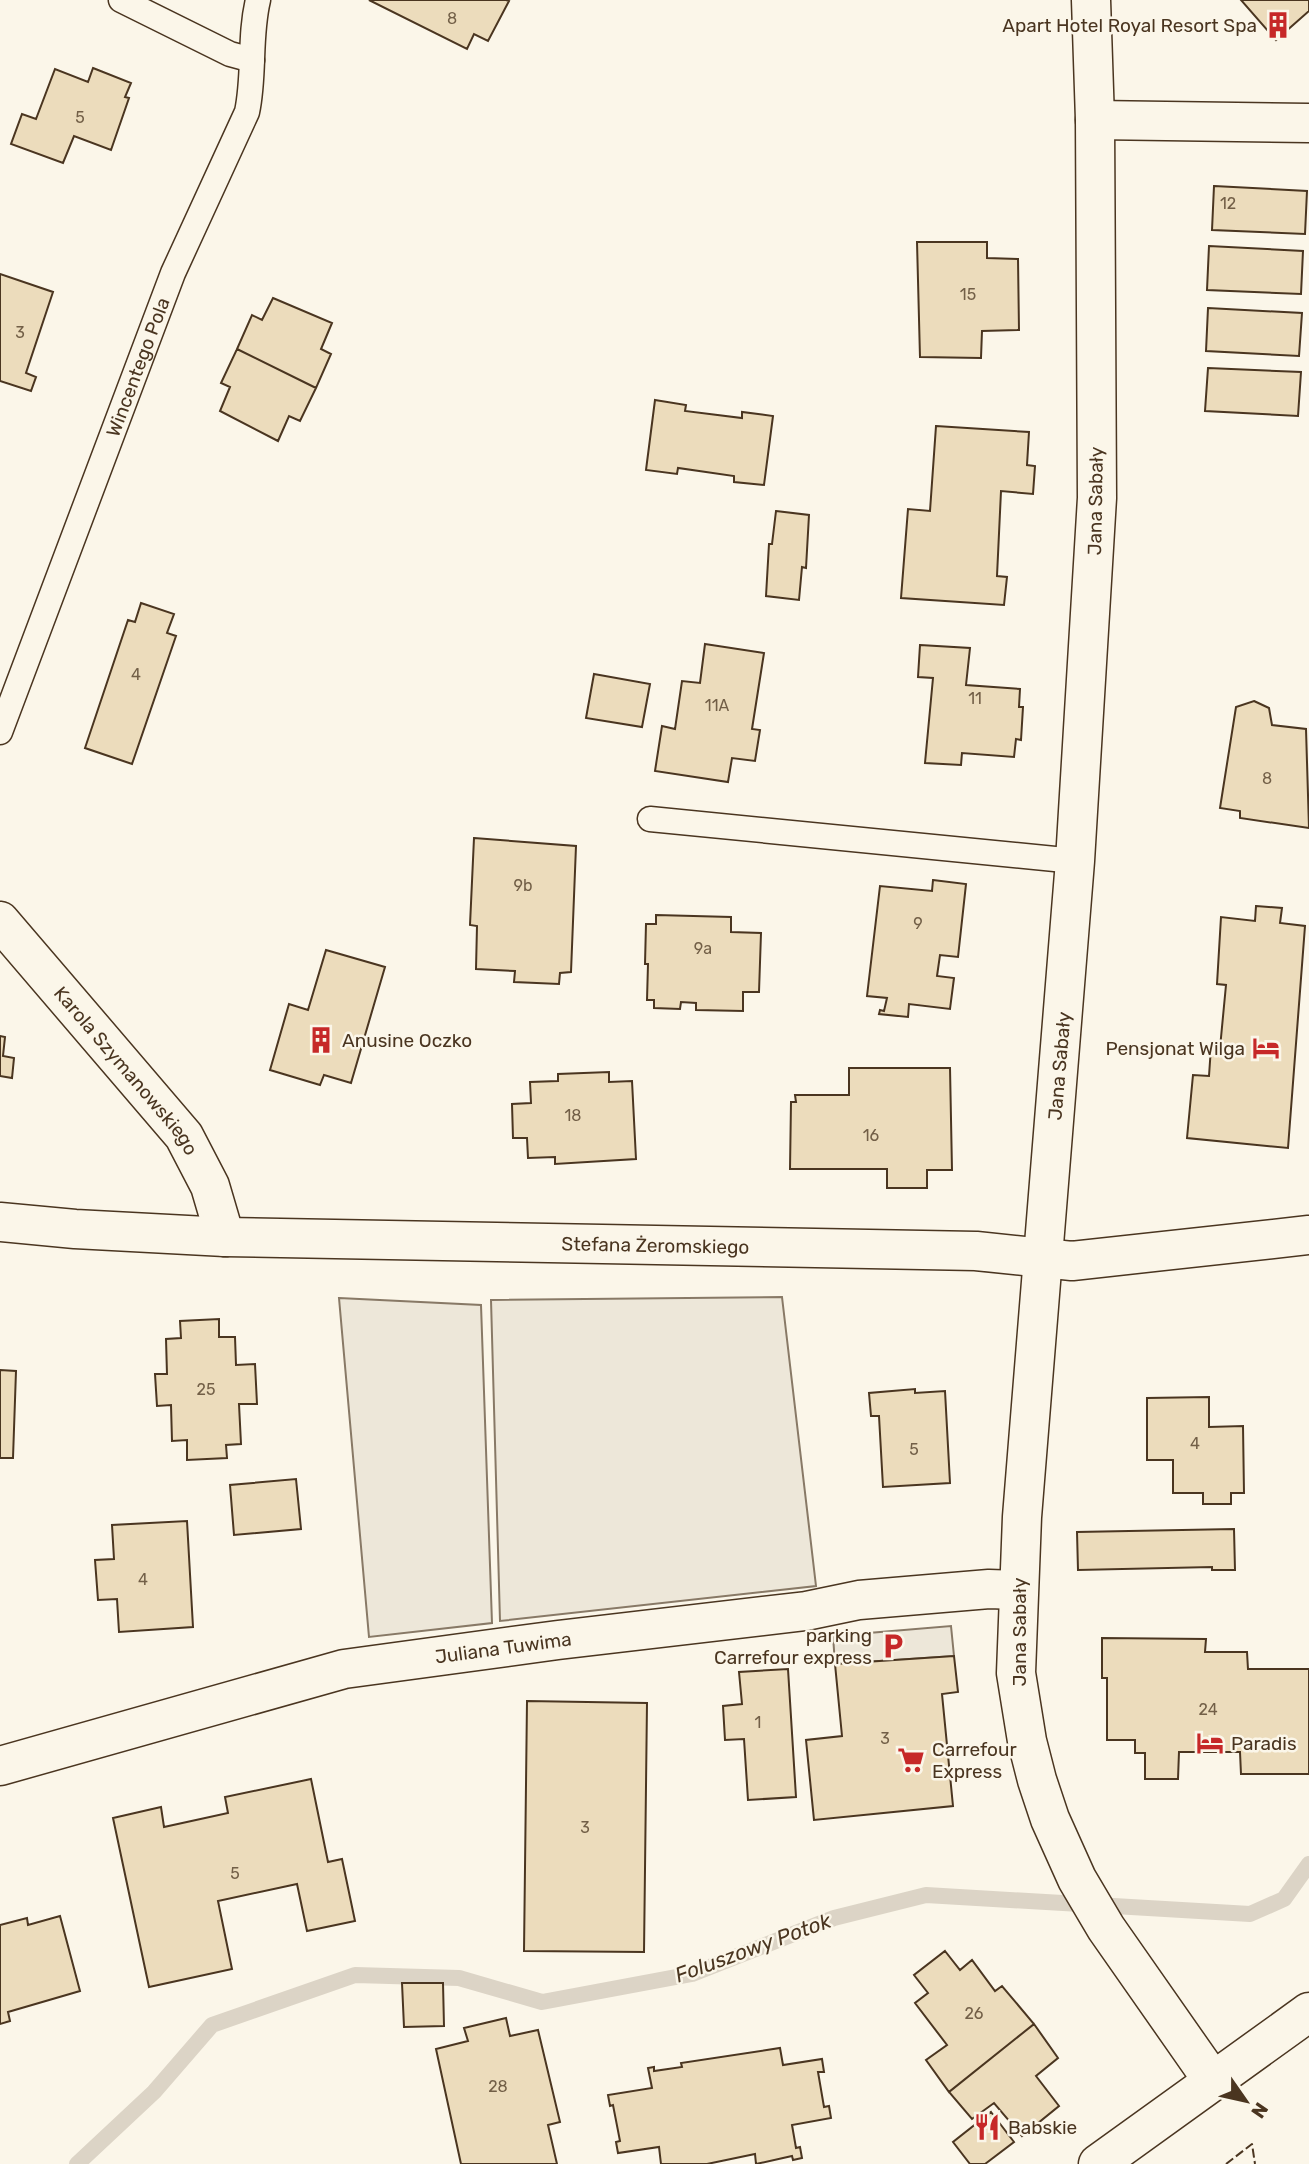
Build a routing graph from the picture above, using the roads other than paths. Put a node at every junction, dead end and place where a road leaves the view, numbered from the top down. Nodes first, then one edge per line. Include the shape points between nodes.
1 (121, 0) edge
2 (258, 0) edge
3 (1091, 0) edge
4 (252, 60) junction
5 (1095, 120) junction
6 (1309, 123) edge
7 (0, 732) edge
8 (650, 819) dead end
9 (1075, 861) junction
10 (0, 921) edge
11 (0, 1222) edge
12 (1309, 1235) edge
13 (225, 1237) junction
14 (1044, 1258) junction
15 (1017, 1590) junction
16 (0, 1766) edge
17 (1309, 2012) edge
18 (1213, 2081) junction
19 (1098, 2164) edge

1 - 4 lane via 230,54
2 - 4 lane, Wincentego Pola
3 - 5 street, Jana Sabały
4 - 7 lane, Wincentego Pola via 247,112 173,273
5 - 6 street
5 - 9 street, Jana Sabały via 1097,498
8 - 9 lane
9 - 14 street, Jana Sabały
10 - 13 street, Karola Szymanowskiego via 184,1136 210,1186
11 - 13 street, Stefana Żeromskiego
12 - 14 street, Stefana Żeromskiego via 1112,1259
13 - 14 street, Stefana Żeromskiego via 976,1251
14 - 15 street, Jana Sabały
15 - 16 street, Juliana Tuwima via 885,1597 344,1670
15 - 18 street, Jana Sabały via 1016,1673 1023,1717 1037,1780 1060,1841 1086,1895 1128,1961
17 - 18 street
18 - 19 street

